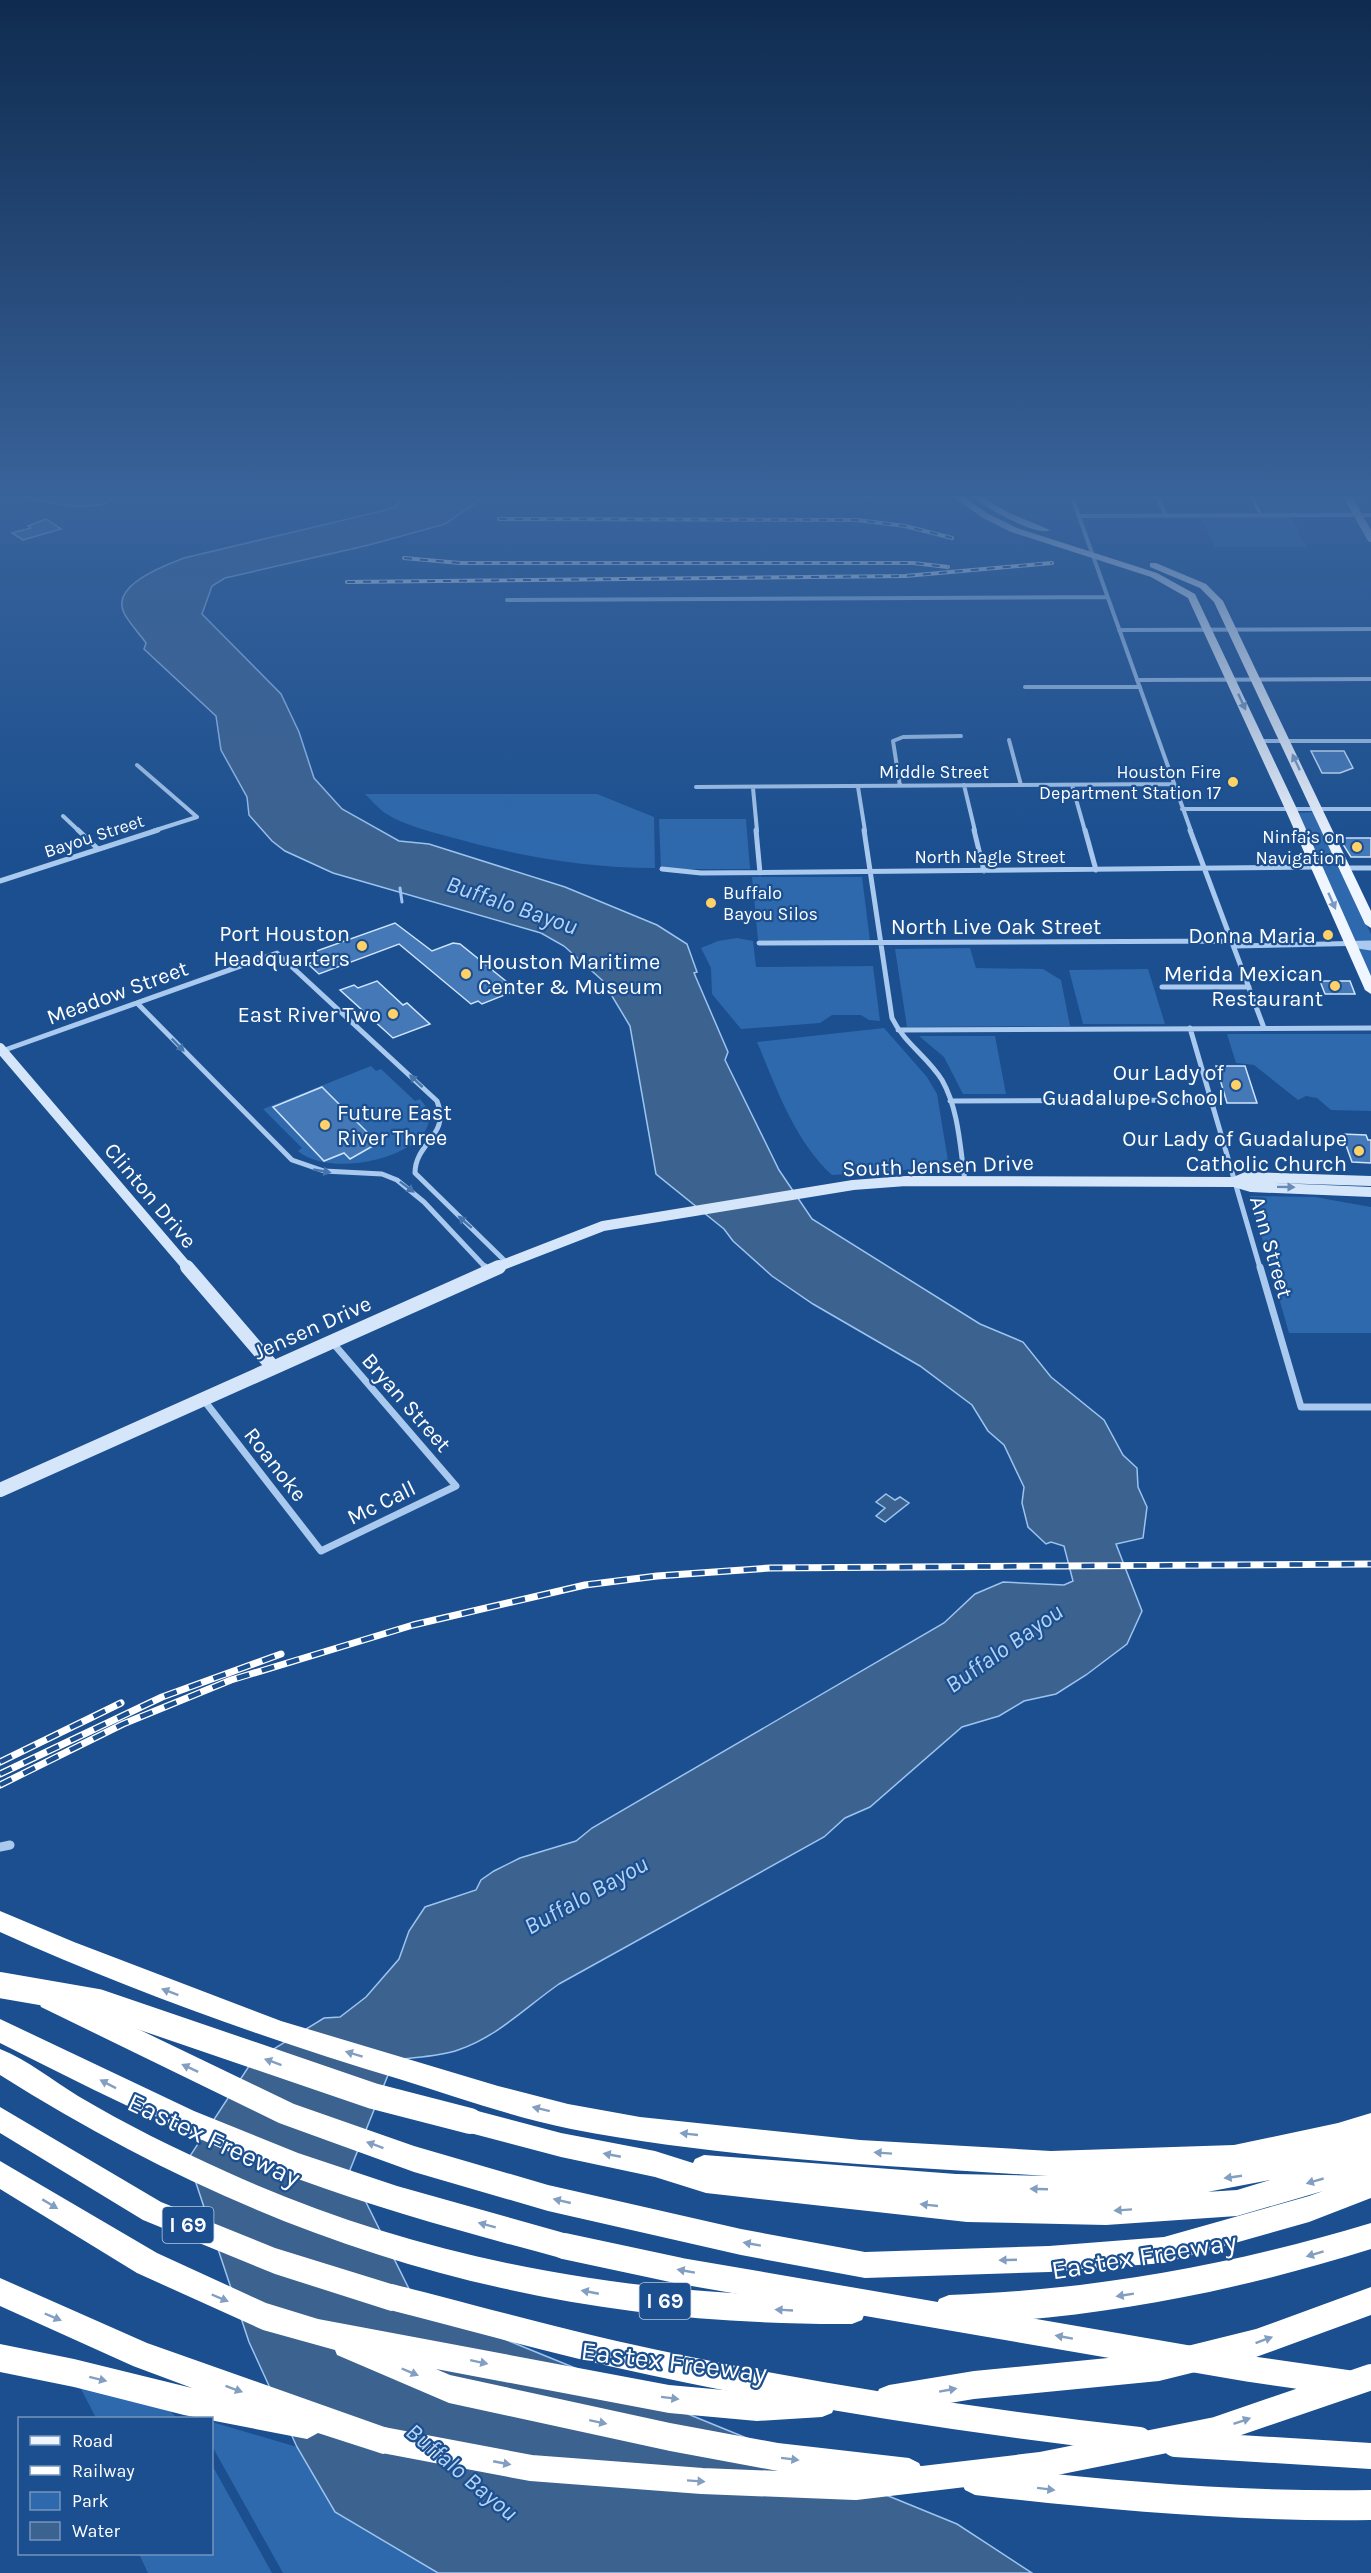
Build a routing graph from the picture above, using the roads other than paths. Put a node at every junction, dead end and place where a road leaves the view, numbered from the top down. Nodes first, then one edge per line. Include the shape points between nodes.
1 (1113, 614) edge
2 (1201, 614) edge
3 (1224, 614) edge
4 (1209, 629) junction
5 (1232, 629) junction
6 (1371, 629) edge
7 (1119, 630) junction
8 (1231, 679) junction
9 (1255, 679) junction
10 (1371, 679) edge
11 (1137, 680) junction
12 (1025, 687) dead end
13 (1140, 687) junction
14 (961, 736) dead end
15 (1009, 740) dead end
16 (1260, 741) junction
17 (1286, 741) junction
18 (1371, 741) edge
19 (137, 765) dead end
20 (1173, 784) junction
21 (1020, 785) junction
22 (1072, 785) junction
23 (900, 786) junction
24 (964, 786) junction
25 (696, 787) dead end
26 (858, 787) junction
27 (753, 788) junction
28 (1182, 809) junction
29 (1291, 809) junction
30 (1318, 809) junction
31 (1371, 809) edge
32 (63, 816) dead end
33 (98, 849) junction
34 (1317, 867) junction
35 (1345, 868) junction
36 (1371, 868) edge
37 (1206, 869) junction
38 (663, 870) dead end
39 (1096, 870) junction
40 (984, 871) junction
41 (873, 872) junction
42 (760, 873) junction
43 (0, 881) edge
44 (1371, 924) edge
45 (759, 943) dead end
46 (882, 943) junction
47 (1371, 943) edge
48 (1233, 944) junction
49 (1351, 945) junction
50 (1371, 948) edge
51 (1162, 987) dead end
52 (1249, 987) junction
53 (1371, 990) edge
54 (137, 1003) junction
55 (1190, 1028) junction
56 (1264, 1028) junction
57 (1371, 1028) edge
58 (898, 1030) junction
59 (1, 1049) edge
60 (1211, 1100) junction
61 (950, 1101) junction
62 (965, 1181) junction
63 (1371, 1181) edge
64 (1234, 1182) junction
65 (1371, 1192) edge
66 (646, 1218) joint
67 (507, 1263) junction
68 (489, 1271) junction
69 (332, 1342) junction
70 (273, 1367) junction
71 (203, 1399) junction
72 (1371, 1407) edge
73 (2, 1485) edge
74 (456, 1486) joint
75 (321, 1551) joint
76 (10, 1845) dead end
77 (0, 1847) edge
78 (0, 1921) edge
79 (0, 1971) edge
80 (0, 1985) edge
81 (0, 2030) edge
82 (0, 2061) edge
83 (0, 2119) edge
84 (1371, 2125) edge
85 (1371, 2141) edge
86 (655, 2164) junction
87 (1371, 2164) edge
88 (0, 2174) edge
89 (1371, 2185) edge
90 (1371, 2236) edge
91 (0, 2292) edge
92 (1371, 2301) edge
93 (318, 2333) junction
94 (0, 2358) edge
95 (1371, 2377) edge
96 (1371, 2386) edge
97 (383, 2440) junction
98 (1371, 2456) edge
99 (1371, 2505) edge

1 - 7 street
2 - 4 main road
3 - 5 main road
4 - 5 street
4 - 7 street
4 - 8 main road
5 - 6 street
5 - 9 main road
7 - 11 street
8 - 9 street
8 - 11 street
8 -> 16 main road
9 - 10 street
9 - 17 main road
11 - 13 street
12 - 13 street
13 - 20 street
14 - 23 street via 903,737 893,741
15 - 21 street
16 - 17 street
16 - 29 main road
17 - 18 street
30 -> 17 main road
19 - 33 street, Bayou Street via 197,818
20 - 22 street, Middle Street
20 - 28 street
21 - 22 street, Middle Street
21 - 24 street, Middle Street
22 - 39 street
23 - 24 street, Middle Street
23 - 26 street, Middle Street
24 - 40 street
25 - 27 street, Middle Street
26 - 27 street, Middle Street
26 - 41 street
27 - 42 street
28 - 29 street
28 - 37 street
29 - 30 street
29 - 34 main road
30 - 31 street
30 - 35 main road
32 - 33 street
33 - 43 street, Bayou Street
34 - 37 street, North Nagle Street
34 -> 49 main road
35 - 36 street
35 - 44 main road
37 - 39 street, North Nagle Street
37 - 48 street
38 - 42 street, North Nagle Street
39 - 40 street, North Nagle Street
40 - 41 street, North Nagle Street
41 - 42 street, North Nagle Street
41 - 46 street
45 - 46 street, North Live Oak Street
46 - 48 street, North Live Oak Street
46 - 58 street via 892,1018
47 - 49 street, North Live Oak Street
48 - 49 street, North Live Oak Street
48 - 52 street
49 - 50 street, North Live Oak Street
49 - 53 main road
51 - 52 street
52 - 56 street
54 - 59 street, Meadow Street
67 -> 54 street, Meadow Street via 417,1176 415,1162 438,1132 442,1119 434,1097 277,953
54 -> 68 street via 292,1160 313,1169 385,1175 404,1184
55 - 56 street
55 - 58 street
55 - 60 street, Ann Street
56 - 57 street
58 - 61 street via 942,1080
59 - 70 main road, Clinton Drive
60 - 61 street
60 - 64 street, Ann Street
61 - 62 street
62 - 64 main road, South Jensen Drive
62 - 66 main road, South Jensen Drive via 853,1185
63 - 64 main road, South Jensen Drive via 1246,1177
64 -> 65 main road, South Jensen Drive via 1251,1187
64 - 72 street, Ann Street via 1301,1407
66 - 67 main road, Jensen Drive via 603,1226
67 - 68 main road, Jensen Drive
68 - 69 main road, Jensen Drive
69 - 70 main road, Jensen Drive
69 - 74 street, Bryan Street
70 - 71 main road, Jensen Drive
71 - 73 main road, Jensen Drive
71 - 75 street, Roanoke
74 - 75 street, Mc Call
76 - 77 street
84 -> 78 highway via 1234,2157 1051,2164 860,2152 640,2129 498,2098 281,2032 65,1950
89 -> 79 highway, bridge via 1309,2209 1164,2250 1049,2259 865,2265 741,2242 548,2198 414,2159 288,2114 97,2024
86 -> 80 highway, bridge via 561,2145 373,2096 98,2002
96 -> 81 highway, bridge via 1250,2369 750,2283 564,2246 432,2210 297,2165 123,2092
90 -> 82 highway, Eastex Freeway / I 69, bridge via 1206,2282 1076,2303 956,2309 787,2310 618,2297 510,2277 377,2243 234,2191 112,2128
83 - 98 highway, I 69, bridge via 152,2211 275,2261 392,2297 645,2361 1036,2430 1186,2445
85 -> 86 highway via 1256,2174 1088,2191 933,2186
87 -> 86 highway via 1237,2203 1106,2212 967,2209 706,2180
88 -> 93 highway, Eastex Freeway / I 69 via 147,2263 263,2316
91 -> 97 highway via 143,2356
93 -> 92 highway, Eastex Freeway / I 69, bridge via 658,2397 757,2407 904,2398 974,2385 1159,2367 1256,2343
93 -> 99 highway, bridge via 449,2389 670,2438 778,2457 1131,2499 1286,2507
94 -> 97 highway via 184,2401
97 -> 95 highway, bridge via 531,2469 855,2487 1041,2465 1216,2430

